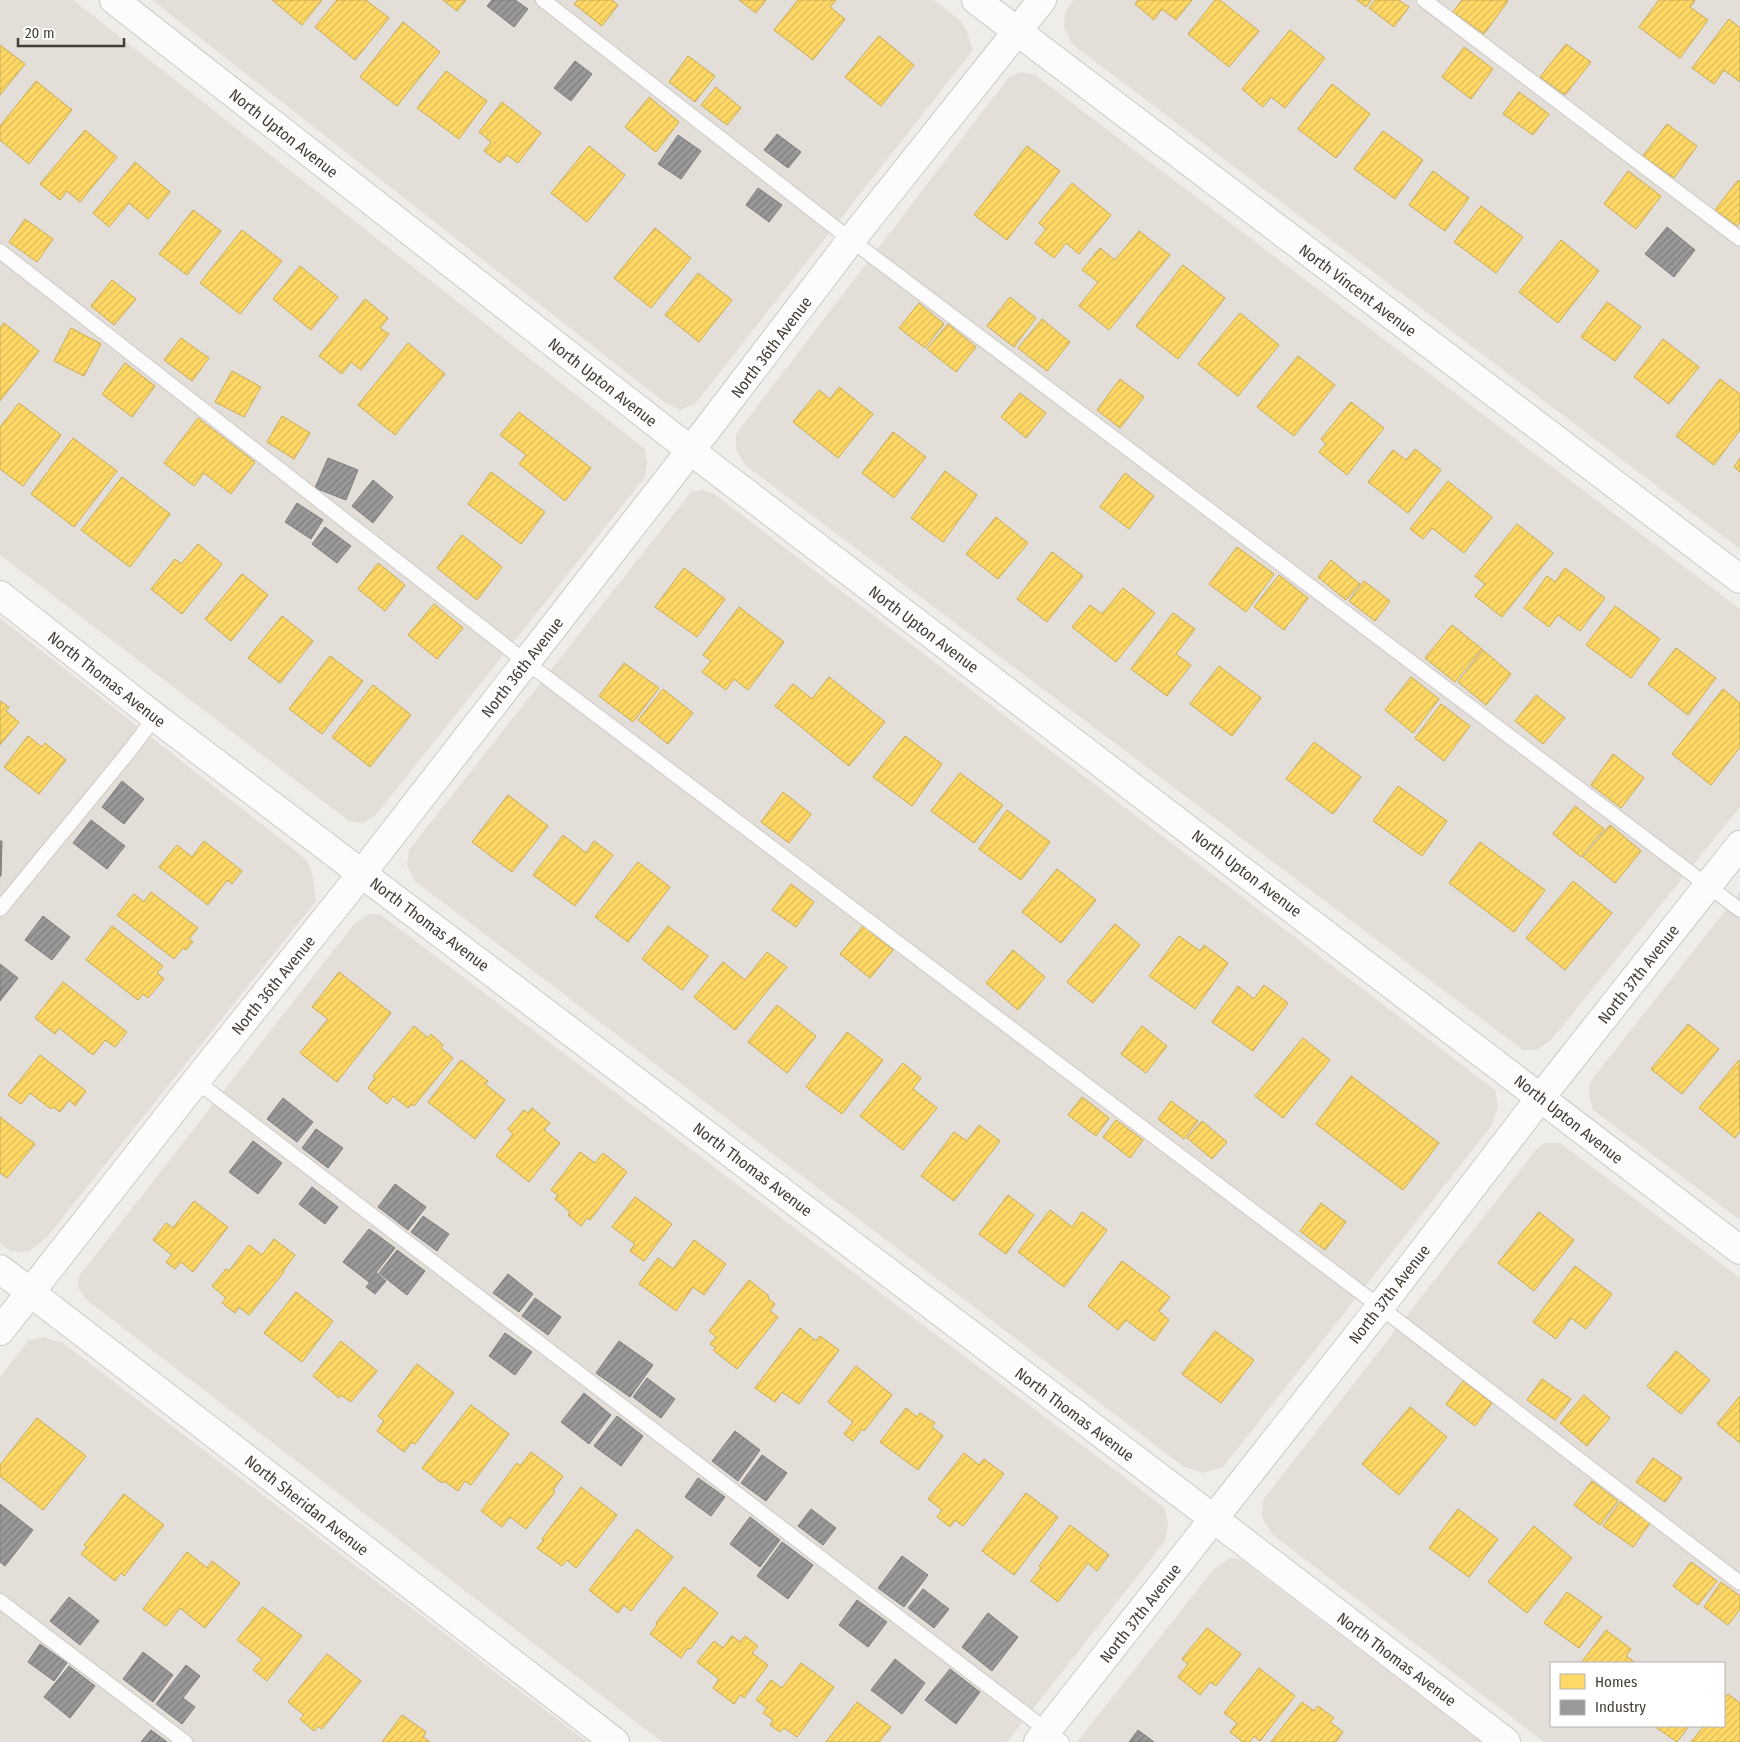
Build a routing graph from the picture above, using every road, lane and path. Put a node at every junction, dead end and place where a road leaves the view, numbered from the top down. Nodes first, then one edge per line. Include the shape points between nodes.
1 (114, 0) edge
2 (543, 0) edge
3 (976, 0) edge
4 (1042, 0) edge
5 (1424, 0) edge
6 (1017, 32) junction
7 (1740, 239) edge
8 (851, 240) junction
9 (0, 251) edge
10 (691, 451) junction
11 (1740, 579) edge
12 (0, 595) edge
13 (526, 662) junction
14 (154, 716) junction
15 (1740, 846) edge
16 (362, 873) junction
17 (1708, 886) junction
18 (0, 909) edge
19 (1740, 910) edge
20 (196, 1081) junction
21 (1541, 1097) junction
22 (1740, 1250) edge
23 (0, 1269) edge
24 (30, 1292) junction
25 (1380, 1307) junction
26 (0, 1331) edge
27 (1214, 1518) junction
28 (1740, 1583) edge
29 (0, 1601) edge
30 (1049, 1738) edge
31 (186, 1742) edge
32 (615, 1742) edge
33 (1506, 1742) edge

1 - 10 street, North Upton Avenue
2 - 8 lane
3 - 6 street, North Vincent Avenue
4 - 6 street, North 36th Avenue
5 - 7 lane
6 - 8 street, North 36th Avenue
6 - 11 street, North Vincent Avenue
8 - 10 street, North 36th Avenue
8 - 17 lane
9 - 13 lane
10 - 13 street, North 36th Avenue
10 - 21 street, North Upton Avenue
12 - 14 street, North Thomas Avenue
13 - 16 street, North 36th Avenue
13 - 25 lane
14 - 16 street, North Thomas Avenue
14 - 18 lane via 131,749
15 - 17 street, North 37th Avenue
16 - 20 street, North 36th Avenue
16 - 27 street, North Thomas Avenue
17 - 19 lane
17 - 21 street, North 37th Avenue
20 - 24 street, North 36th Avenue
20 - 30 lane
21 - 22 street, North Upton Avenue
21 - 25 street, North 37th Avenue
23 - 24 street, North Sheridan Avenue
24 - 26 street, North 36th Avenue
24 - 32 street, North Sheridan Avenue
25 - 27 street, North 37th Avenue
25 - 28 lane
27 - 30 street, North 37th Avenue
27 - 33 street, North Thomas Avenue
29 - 31 lane

